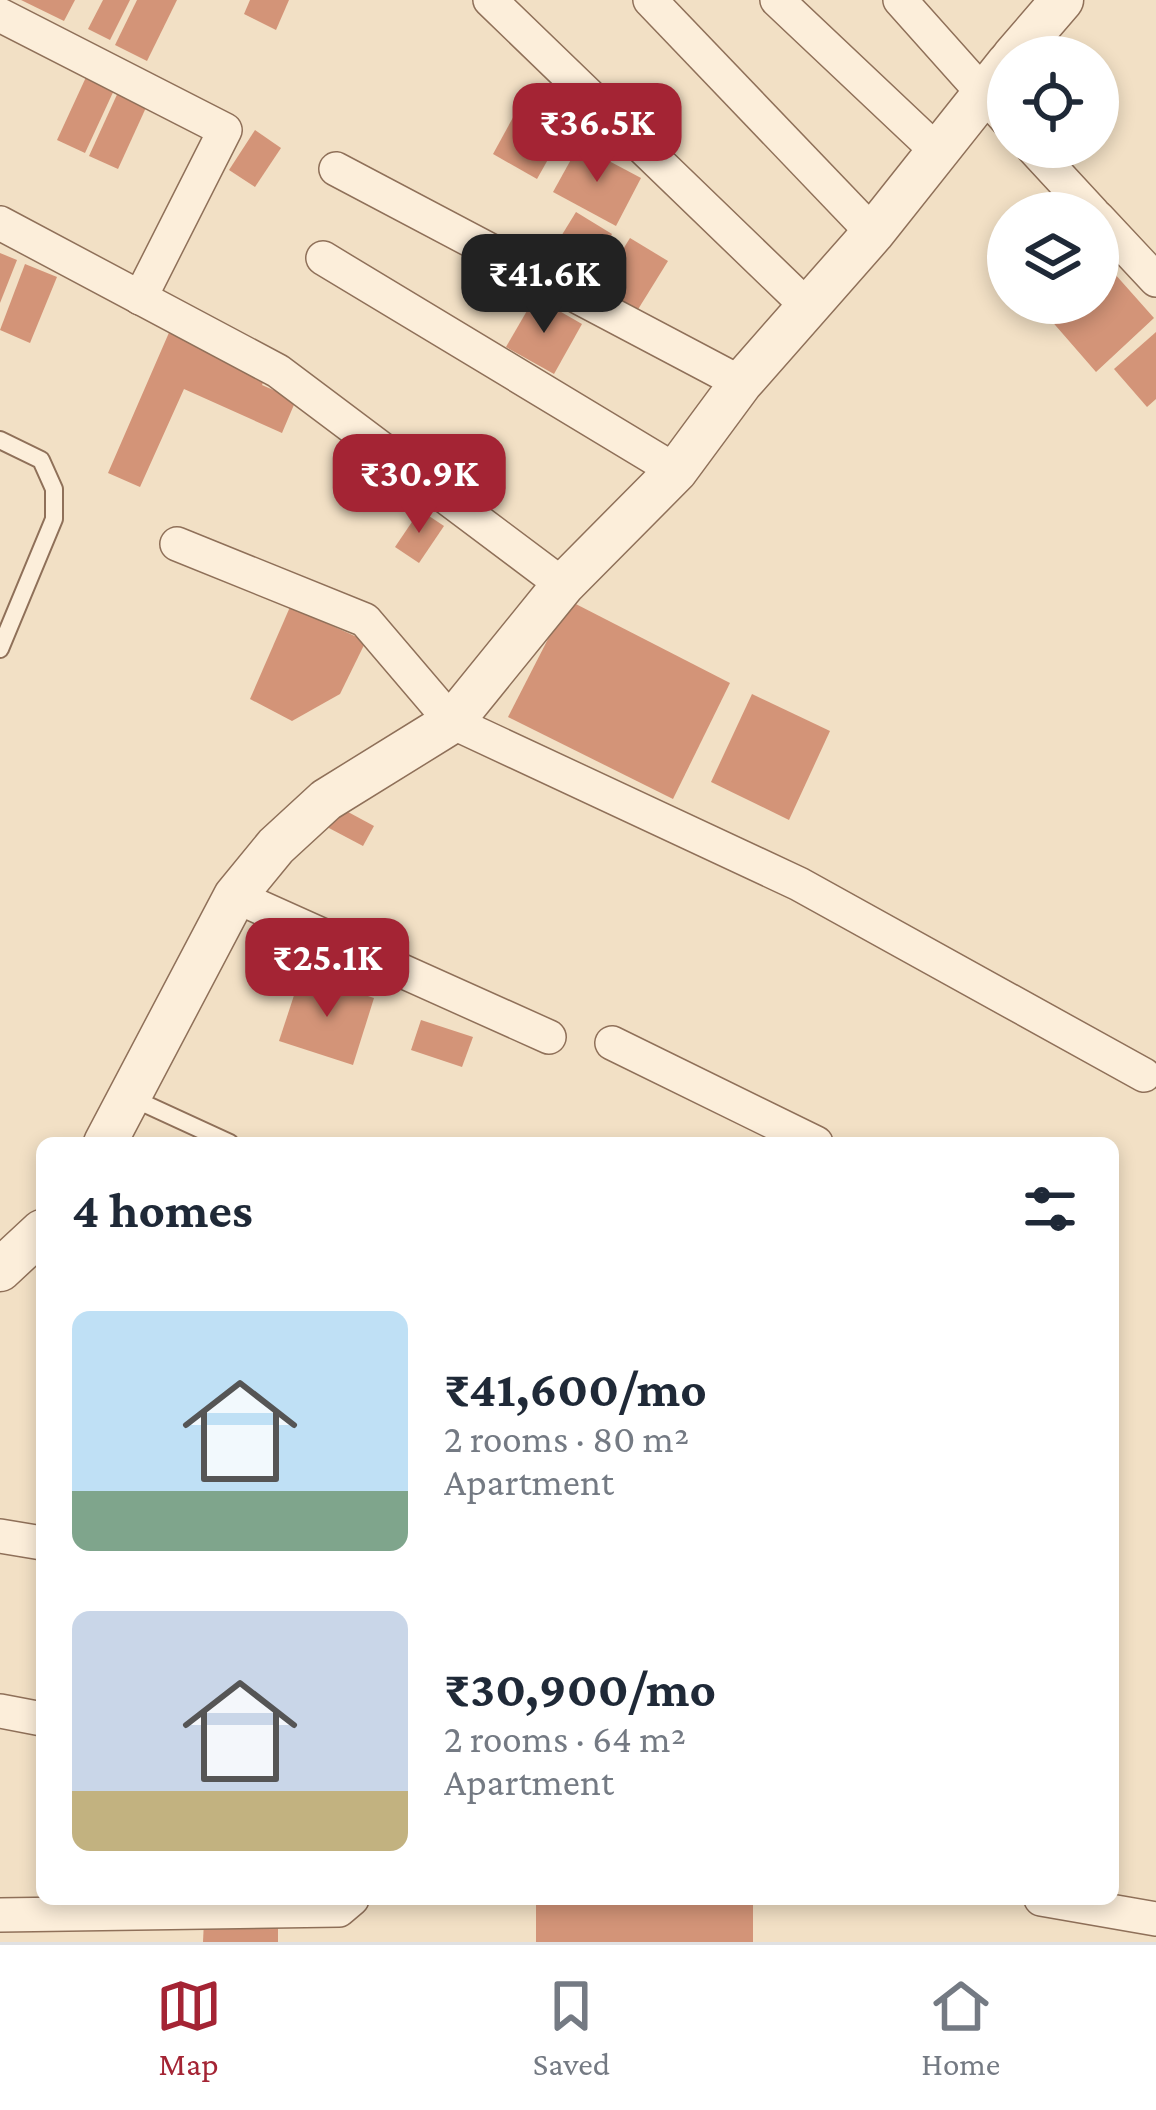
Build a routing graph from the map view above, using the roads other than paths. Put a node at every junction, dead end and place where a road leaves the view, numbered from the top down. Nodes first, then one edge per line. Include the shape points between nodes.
1 (491, 0) edge
2 (650, 0) edge
3 (777, 0) edge
4 (900, 0) edge
5 (1055, 2) edge
6 (0, 15) edge
7 (1033, 36) edge
8 (987, 70) edge
9 (987, 99) edge
10 (937, 151) junction
11 (1052, 168) edge
12 (336, 169) dead end
13 (1074, 192) edge
14 (0, 223) edge
15 (873, 233) junction
16 (1119, 240) edge
17 (323, 258) dead end
18 (1156, 280) edge
19 (140, 298) junction
20 (808, 307) junction
21 (742, 382) junction
22 (0, 440) edge
23 (676, 471) junction
24 (177, 544) dead end
25 (563, 585) junction
26 (0, 649) edge
27 (452, 722) junction
28 (235, 896) junction
29 (549, 1037) dead end
30 (612, 1043) dead end
31 (1144, 1076) dead end
32 (129, 1096) junction
33 (108, 1137) edge
34 (217, 1137) edge
35 (804, 1137) edge
36 (36, 1237) edge
37 (0, 1270) edge
38 (0, 1536) edge
39 (36, 1542) edge
40 (0, 1711) edge
41 (36, 1718) edge
42 (345, 1905) edge
43 (1077, 1905) edge
44 (0, 1915) edge
45 (1156, 1918) edge

1 - 20 street
2 - 15 street
3 - 10 street
4 - 8 street
5 - 7 street
6 - 19 street via 225,130
9 - 10 street
10 - 15 street
11 - 13 street
12 - 21 street
14 - 19 street
15 - 20 street
16 - 18 street
17 - 23 street
19 - 25 street via 278,370
20 - 21 street
21 - 23 street
22 - 26 lane via 41,460 54,489 54,519
23 - 25 street
24 - 27 street via 365,620
25 - 27 street
27 - 28 street via 326,800
27 - 31 street via 799,884
28 - 29 street
28 - 32 street
30 - 35 street
32 - 33 street
32 - 34 lane
36 - 37 street
38 - 39 street
40 - 41 street
42 - 44 street
43 - 45 street

